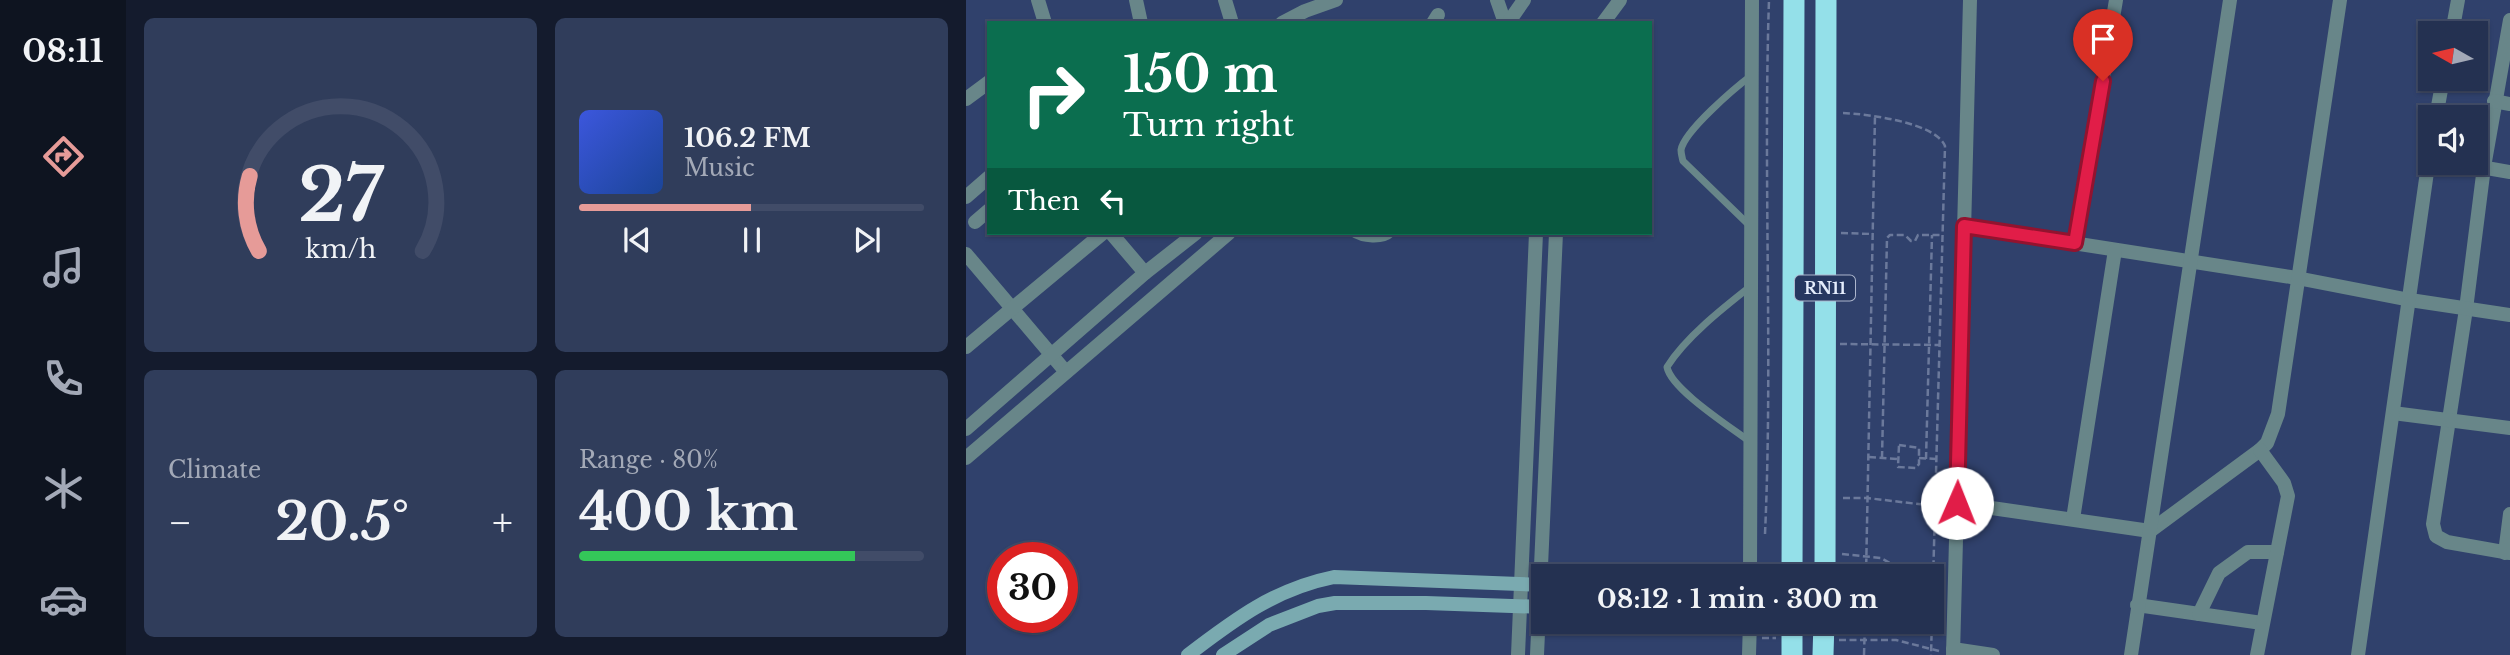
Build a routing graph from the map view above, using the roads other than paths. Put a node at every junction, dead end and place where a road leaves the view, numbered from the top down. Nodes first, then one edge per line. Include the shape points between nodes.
1 (1038, 0) edge
2 (1136, 0) edge
3 (1226, 0) edge
4 (1336, 0) edge
5 (1497, 0) edge
6 (1620, 0) edge
7 (1752, 0) edge
8 (1794, 0) edge
9 (1826, 0) edge
10 (1970, 0) edge
11 (2116, 0) edge
12 (2230, 0) edge
13 (2340, 0) edge
14 (2458, 0) edge
15 (1520, 2) edge
16 (1044, 21) edge
17 (1141, 21) edge
18 (1231, 21) edge
19 (1286, 21) edge
20 (1505, 21) edge
21 (1507, 21) edge
22 (1524, 21) edge
23 (1605, 21) edge
24 (2454, 21) edge
25 (2510, 21) edge
26 (1752, 75) junction
27 (987, 83) edge
28 (966, 99) edge
29 (2494, 101) junction
30 (2510, 104) edge
31 (2488, 141) edge
32 (2488, 168) edge
33 (2510, 172) edge
34 (2427, 175) edge
35 (2483, 175) edge
36 (987, 179) edge
37 (966, 197) edge
38 (987, 212) edge
39 (975, 222) dead end
40 (1964, 226) junction
41 (1753, 229) junction
42 (1101, 235) edge
43 (1113, 235) edge
44 (1194, 235) edge
45 (1227, 235) edge
46 (1356, 235) edge
47 (1389, 235) edge
48 (1536, 235) edge
49 (1556, 235) edge
50 (2075, 243) junction
51 (2115, 250) junction
52 (966, 254) edge
53 (2189, 261) junction
54 (1145, 274) junction
55 (2297, 278) junction
56 (1753, 285) junction
57 (2410, 300) junction
58 (1013, 309) junction
59 (2466, 309) junction
60 (2510, 315) edge
61 (966, 347) edge
62 (1052, 356) junction
63 (1066, 372) junction
64 (2393, 413) junction
65 (2449, 421) junction
66 (2509, 424) edge
67 (966, 429) edge
68 (1752, 444) junction
69 (2260, 450) junction
70 (966, 458) edge
71 (1957, 503) junction
72 (2510, 514) edge
73 (2073, 519) junction
74 (2150, 531) junction
75 (2277, 552) junction
76 (2508, 553) edge
77 (1543, 564) edge
78 (1750, 564) edge
79 (1792, 564) edge
80 (1825, 564) edge
81 (1521, 584) junction
82 (1531, 584) edge
83 (2137, 605) junction
84 (1521, 606) junction
85 (1531, 606) edge
86 (2199, 614) junction
87 (2262, 623) junction
88 (1539, 634) edge
89 (1750, 634) edge
90 (1949, 652) edge
91 (1194, 653) edge
92 (1223, 655) edge
93 (1518, 655) edge
94 (1537, 655) edge
95 (1749, 655) edge
96 (1993, 655) edge
97 (2131, 655) edge
98 (2257, 655) edge
99 (2358, 655) edge

1 - 16 street
2 - 17 street
3 - 18 street
4 - 19 street
5 - 20 street
6 - 23 street
7 - 26 street
8 - 79 highway, RN11
9 - 80 highway, RN11
10 - 40 street
11 - 50 street
12 - 53 street
13 - 55 street
14 - 24 street
15 - 21 street
15 - 22 street
25 - 29 street
26 - 41 street
26 - 41 lane via 1726,94 1681,150 1683,161
27 - 28 street
29 - 30 street
29 - 31 street
32 - 33 street
34 - 57 street
35 - 59 street
36 - 37 street
38 - 39 street
40 - 50 street
40 - 71 street
41 - 56 street
42 - 58 street
43 - 54 street
44 - 54 street
45 - 63 street
46 - 47 lane via 1382,239
48 - 81 street
49 - 77 street
50 - 51 street
51 - 53 street
51 - 73 street
52 - 58 street
53 - 55 street
53 - 74 street
54 - 62 street
55 - 57 street
55 - 69 street via 2278,414
56 - 68 street
56 - 68 lane via 1674,355 1667,367 1680,388
57 - 59 street
57 - 64 street
58 - 61 street
58 - 62 street
59 - 60 street
59 - 65 street
62 - 63 street
62 - 67 street
63 - 70 street
64 - 65 street
64 - 99 street
65 - 66 street
65 - 76 street via 2433,531 2446,542
68 - 78 street
69 - 74 street
69 - 75 street via 2288,496
71 - 73 street
71 - 90 street
72 - 76 street
73 - 74 street
74 - 83 street
75 - 86 street via 2248,552 2219,573
75 - 87 street
81 - 82 street
81 - 84 street
81 - 91 street via 1324,579 1275,596
83 - 86 street
83 - 97 street
84 - 85 street
84 - 92 street via 1326,605 1269,625
84 - 93 street
86 - 87 street
87 - 98 street
88 - 94 street
89 - 95 street
90 - 96 street

